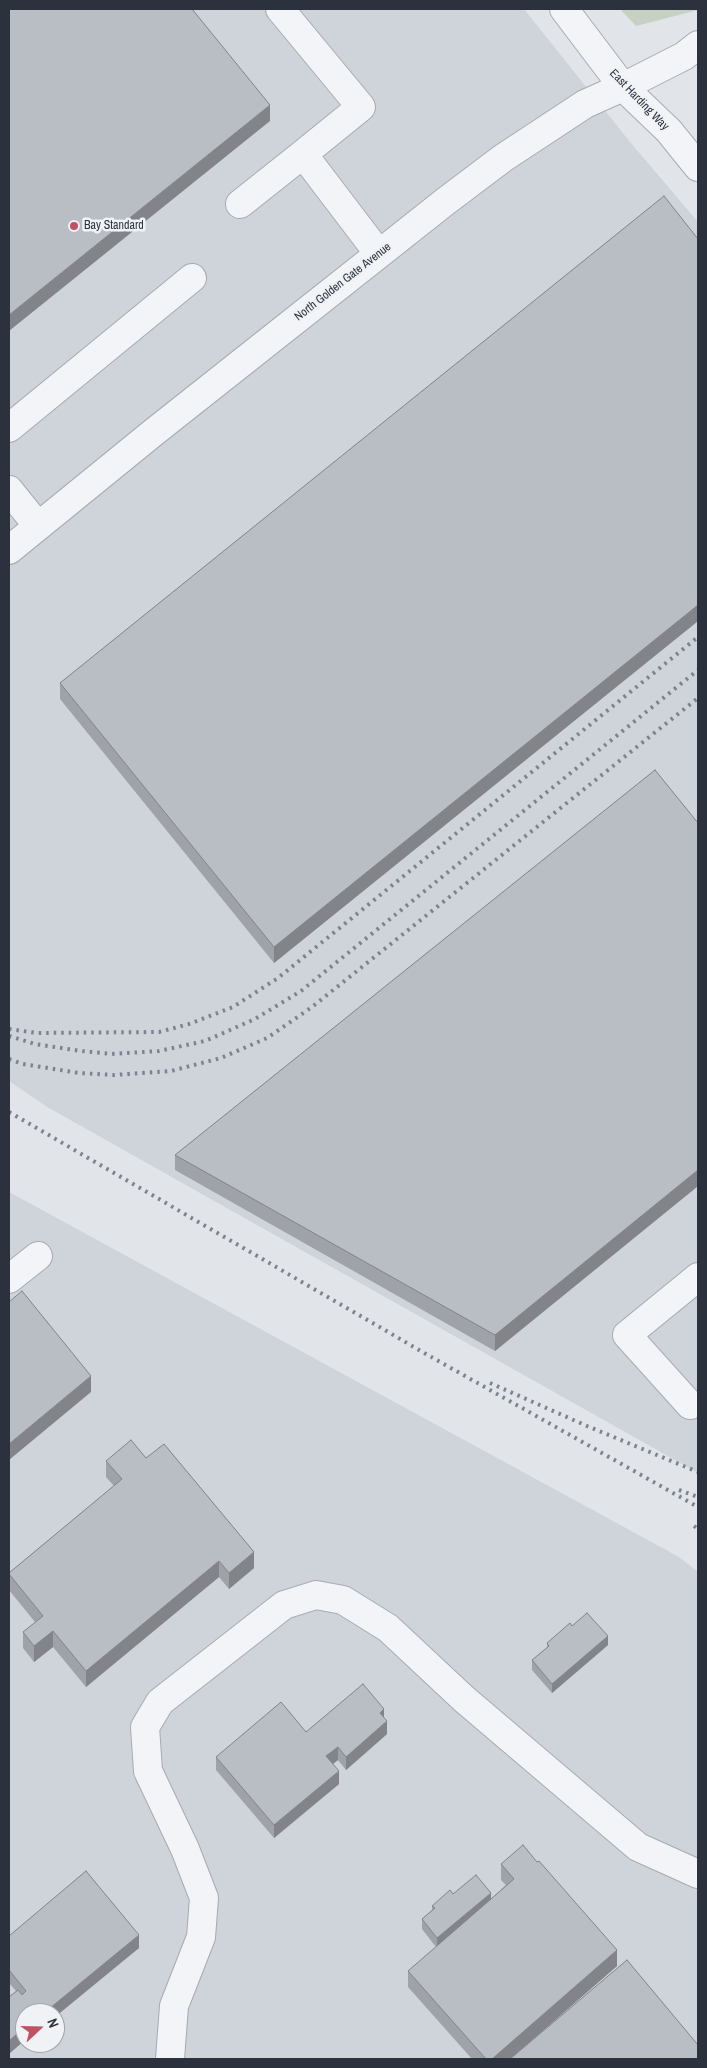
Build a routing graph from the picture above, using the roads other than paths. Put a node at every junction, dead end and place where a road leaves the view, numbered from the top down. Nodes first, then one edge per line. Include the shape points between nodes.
1 (280, 9) edge
2 (564, 9) edge
3 (698, 45) edge
4 (623, 87) junction
5 (303, 154) junction
6 (698, 167) edge
7 (240, 204) dead end
8 (379, 254) junction
9 (192, 278) dead end
10 (9, 428) edge
11 (9, 490) edge
12 (38, 526) junction
13 (9, 550) edge
14 (38, 1256) dead end
15 (698, 1277) edge
16 (9, 1279) edge
17 (688, 1407) edge
18 (698, 1874) edge
19 (170, 2059) edge

1 - 5 street via 361,107
2 - 4 street, East Harding Way
3 - 4 street, North Golden Gate Avenue via 684,56
4 - 6 street, East Harding Way via 669,131
4 - 8 street, North Golden Gate Avenue via 585,104 503,158
5 - 7 street
5 - 8 street
8 - 12 street, North Golden Gate Avenue
9 - 10 street
11 - 12 street
12 - 13 street, North Golden Gate Avenue
14 - 16 street
15 - 17 street via 627,1335
18 - 19 street via 638,1847 464,1699 388,1628 343,1600 316,1595 284,1605 160,1702 145,1727 148,1770 185,1848 204,1898 201,1937 174,2006

